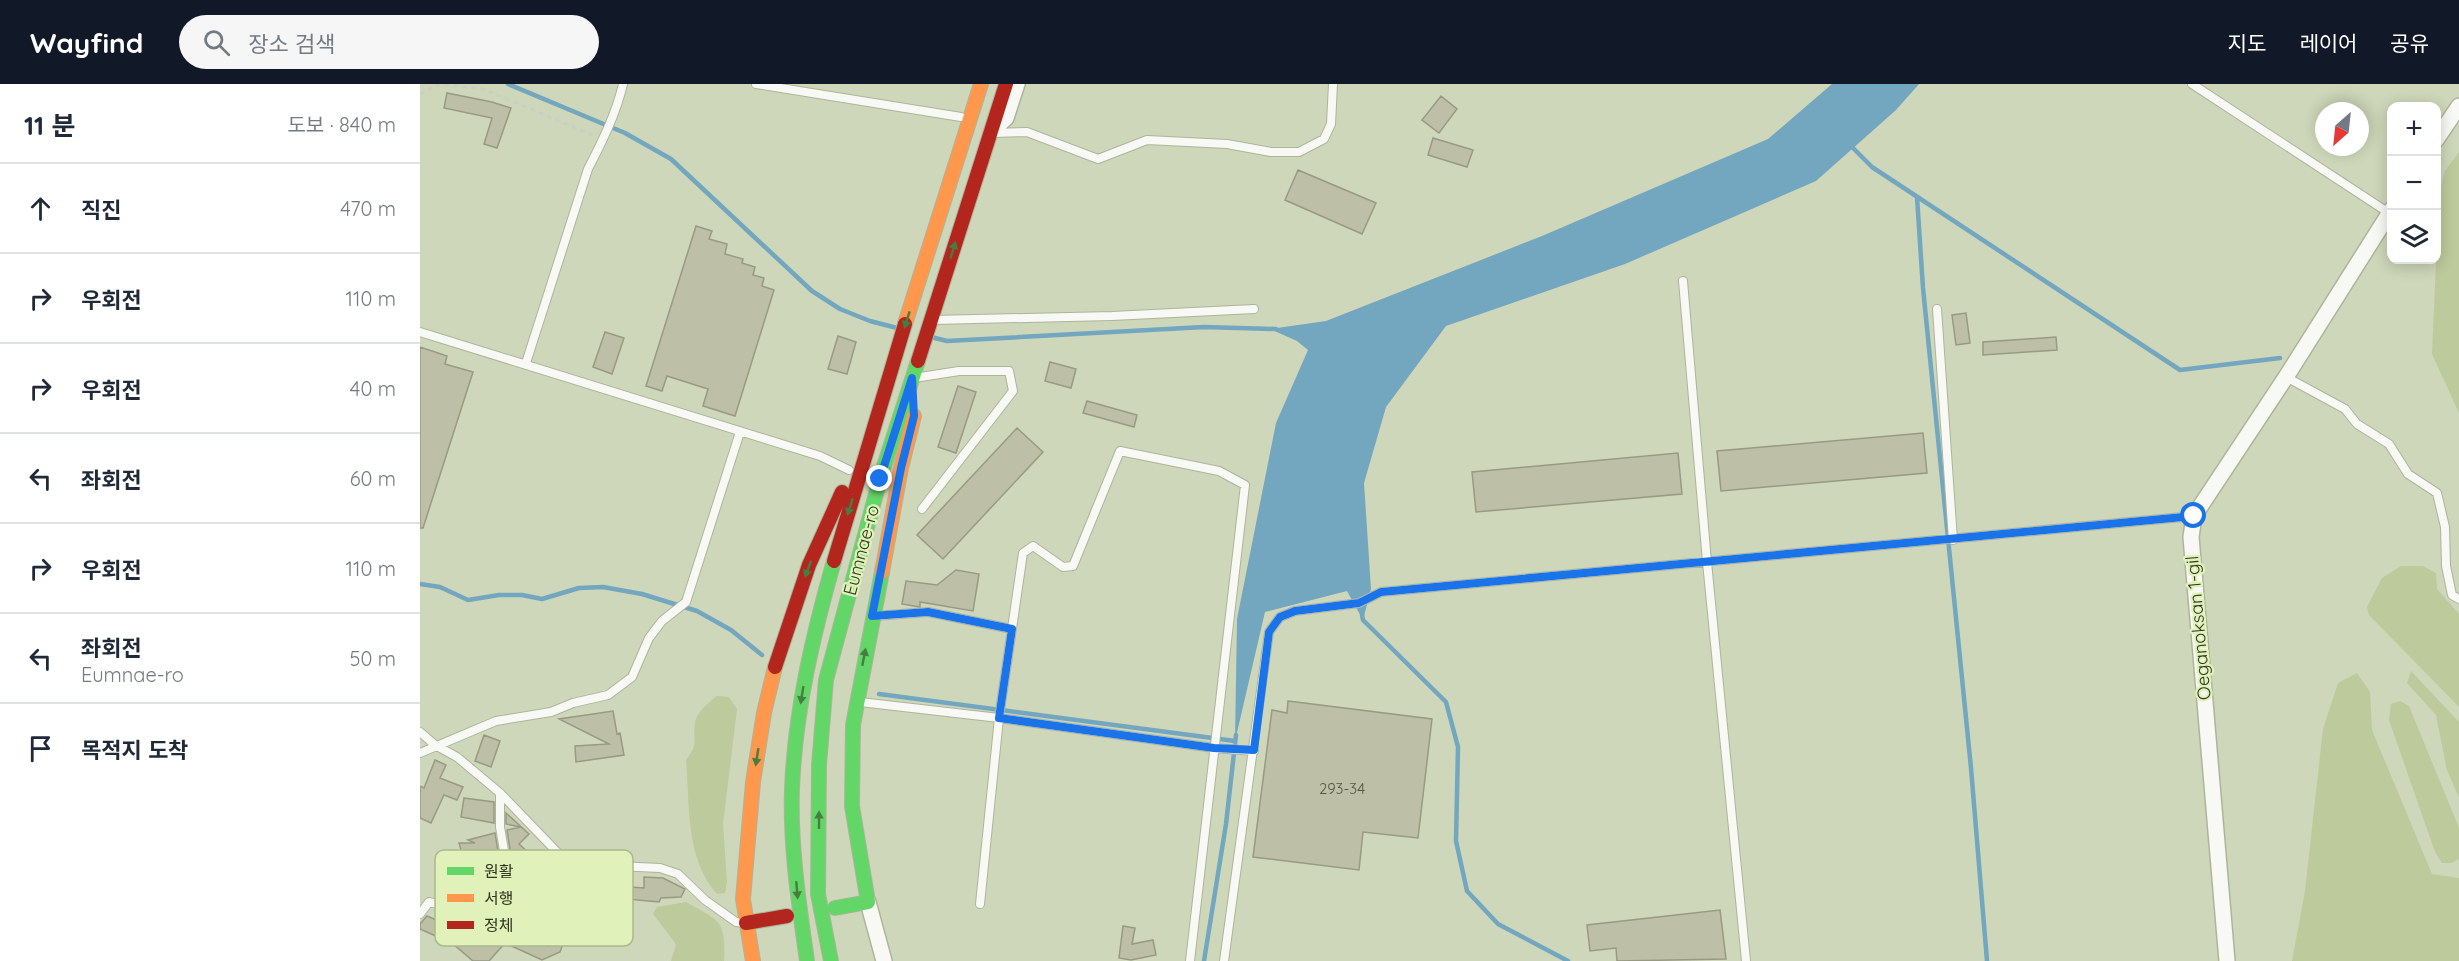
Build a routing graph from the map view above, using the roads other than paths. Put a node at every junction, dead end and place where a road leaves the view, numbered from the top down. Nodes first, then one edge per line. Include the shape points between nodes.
1 (623, 84) edge
2 (756, 84) edge
3 (971, 84) edge
4 (981, 84) edge
5 (1006, 84) edge
6 (1017, 84) edge
7 (1333, 84) edge
8 (2192, 84) edge
9 (2459, 106) edge
10 (961, 117) junction
11 (990, 133) junction
12 (2441, 133) edge
13 (943, 201) junction
14 (2388, 210) edge
15 (2387, 216) edge
16 (1683, 281) dead end
17 (1254, 309) dead end
18 (1937, 309) dead end
19 (930, 323) junction
20 (420, 332) edge
21 (526, 363) junction
22 (2286, 377) junction
23 (912, 378) junction
24 (740, 432) junction
25 (849, 470) junction
26 (922, 509) dead end
27 (2194, 516) junction
28 (1953, 540) junction
29 (1707, 562) junction
30 (2459, 599) edge
31 (872, 616) junction
32 (1012, 629) junction
33 (856, 702) junction
34 (999, 718) junction
35 (420, 732) edge
36 (435, 745) junction
37 (1214, 748) junction
38 (1254, 750) junction
39 (420, 753) edge
40 (500, 793) junction
41 (504, 850) edge
42 (555, 850) edge
43 (633, 866) edge
44 (868, 902) junction
45 (435, 904) edge
46 (980, 904) dead end
47 (835, 908) dead end
48 (420, 914) edge
49 (787, 916) dead end
50 (746, 923) junction
51 (753, 961) edge
52 (807, 961) edge
53 (831, 961) edge
54 (884, 961) edge
55 (1190, 961) edge
56 (1224, 961) edge
57 (1746, 961) edge
58 (2227, 961) edge

1 - 21 lane via 614,114 588,169
2 - 10 lane
3 - 10 street
4 - 13 street, Eumnae-ro
5 - 11 street, Eumnae-ro
6 - 11 street via 1006,118
7 - 11 lane via 1331,124 1324,140 1299,152 1147,140 1098,159 1027,132
8 - 14 lane
9 - 12 street
10 - 13 street
19 -> 11 street, Eumnae-ro
13 - 25 street via 892,320
13 -> 52 street, Eumnae-ro via 842,533 804,681 795,736 792,841
15 - 22 street, Oeganoksan 1-gil
16 - 29 lane
17 - 19 lane
18 - 28 lane
19 - 23 street, Eumnae-ro
20 - 21 lane
21 - 24 lane
22 - 27 street, Oeganoksan 1-gil
22 - 30 lane via 2344,409 2357,423 2389,444 2408,474 2437,493 2445,527 2446,566 2452,594
23 - 26 lane via 959,371 1009,371 1013,391
23 - 31 street via 914,416
53 -> 23 street, Eumnae-ro via 818,894 819,765 826,680 880,479
24 - 25 lane via 820,456
24 - 36 lane via 686,602 662,621 649,638 632,677 608,695 551,712 496,721
25 -> 50 street via 838,506 809,565 764,713 742,899
27 - 28 lane
27 - 58 street, Oeganoksan 1-gil via 2191,537
28 - 29 lane
29 - 38 lane via 1381,592 1359,603 1287,614 1269,632
29 - 57 lane
31 - 32 lane via 928,612
33 -> 31 street
32 - 34 lane
32 - 37 lane via 1023,554 1033,546 1063,567 1073,566 1120,451 1219,471 1245,485
33 - 34 lane
33 - 44 street via 852,806
34 - 37 lane
34 - 46 lane
35 - 36 lane
36 - 39 lane
36 - 40 lane via 458,757
37 - 38 lane
37 - 55 lane
38 - 56 lane
40 - 41 lane
40 - 42 lane
43 - 50 lane via 678,874 719,910 736,922
44 - 47 street
44 - 54 street
45 - 48 lane via 429,902
49 - 50 street
50 - 51 street

